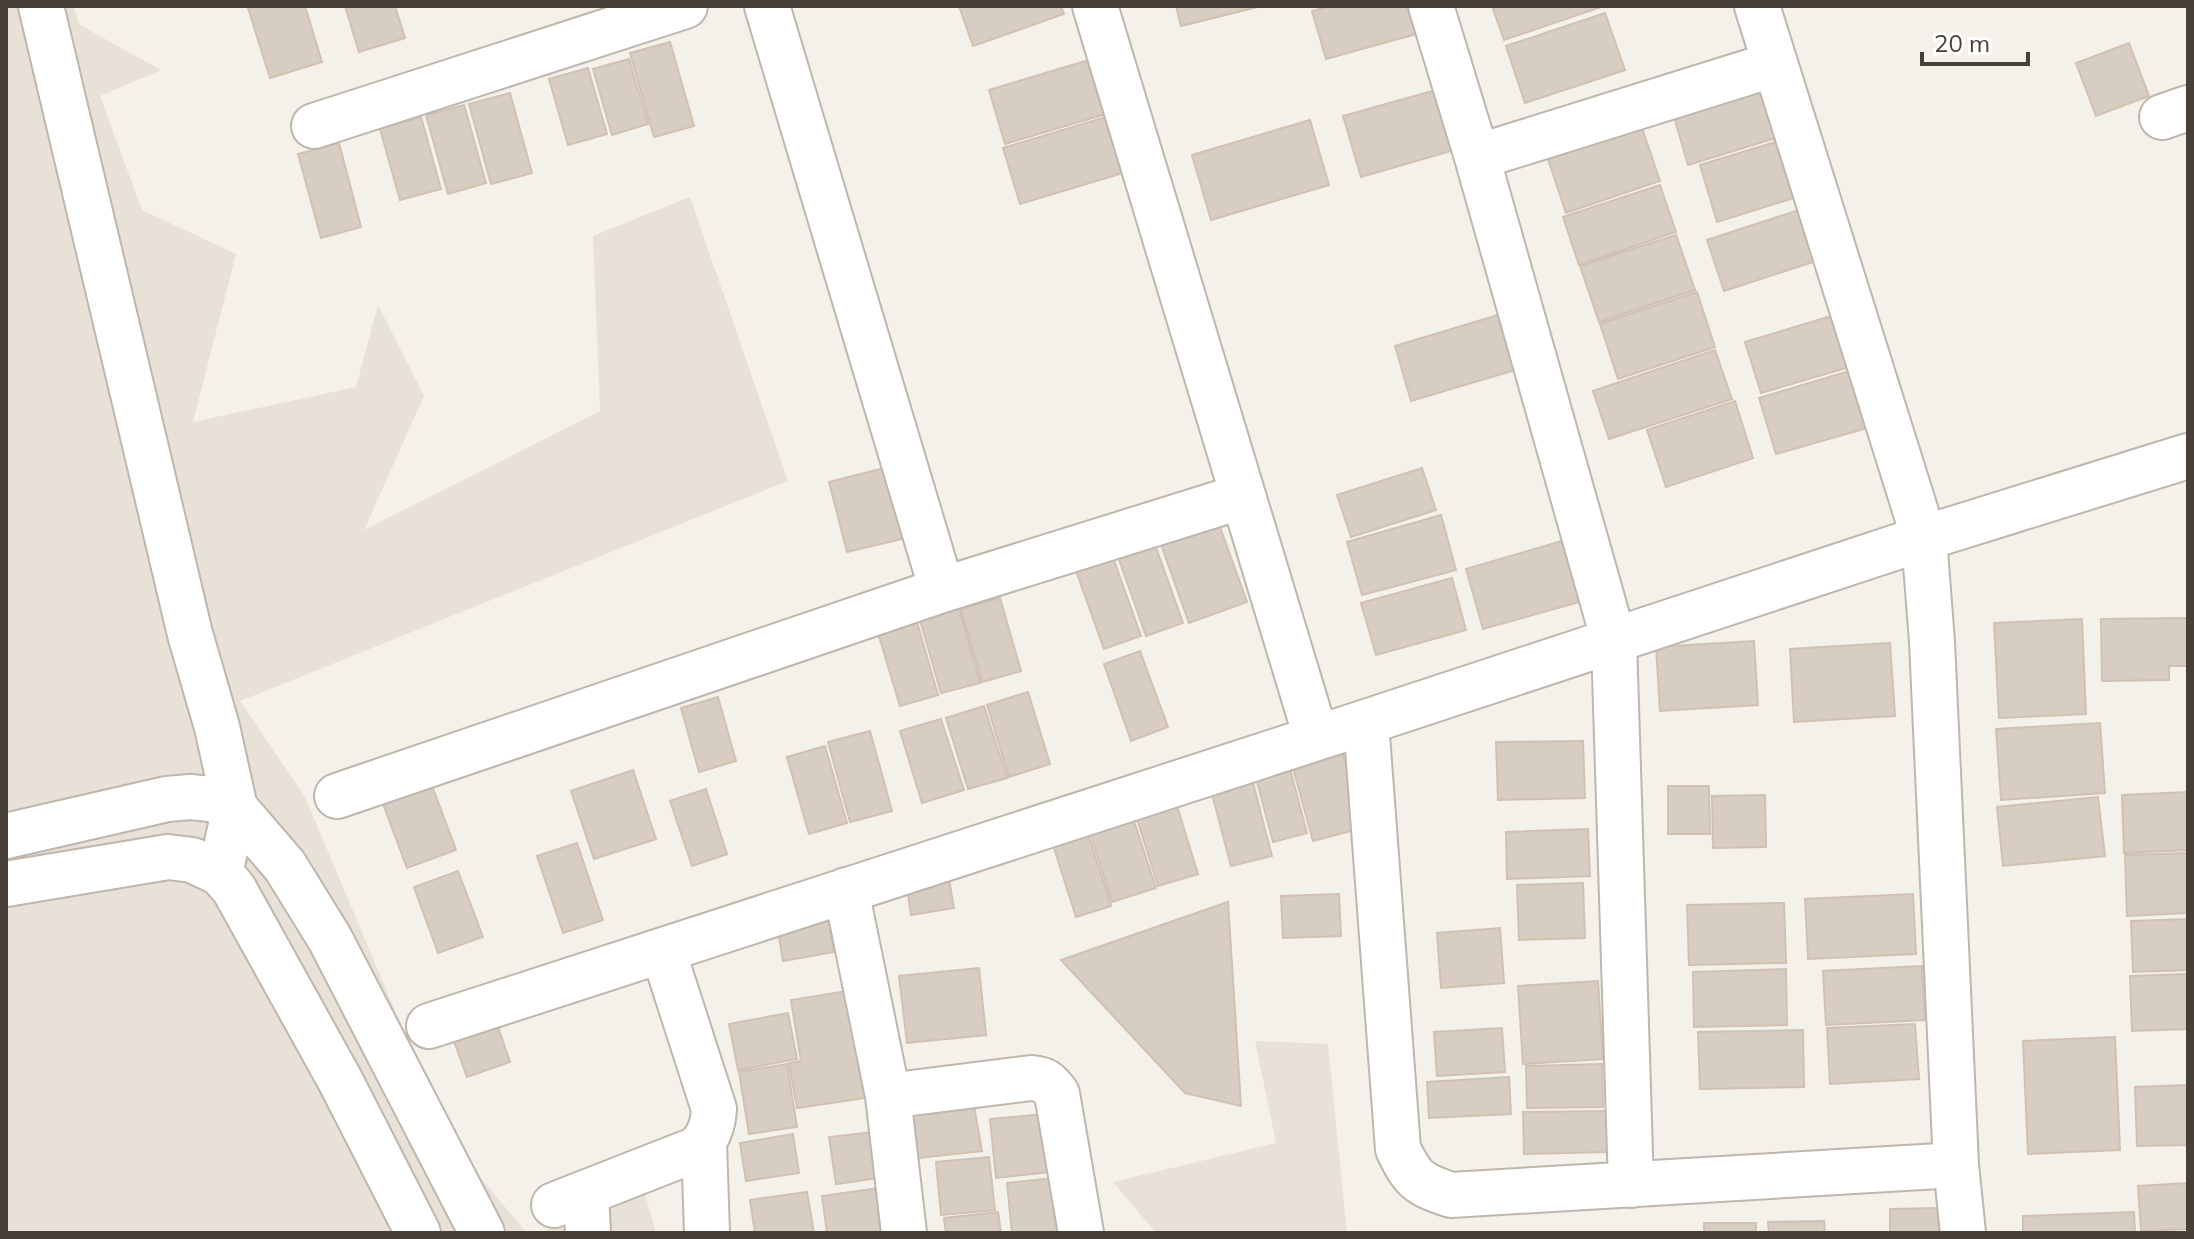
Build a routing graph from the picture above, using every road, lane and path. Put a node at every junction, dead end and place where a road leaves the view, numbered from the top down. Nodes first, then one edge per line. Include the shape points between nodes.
1 (41, 6) edge
2 (685, 6) edge
3 (767, 6) edge
4 (1095, 6) edge
5 (1431, 6) edge
6 (1757, 6) edge
7 (1775, 64) junction
8 (314, 126) dead end
9 (1477, 157) junction
10 (2188, 456) edge
11 (1243, 496) junction
12 (1924, 538) junction
13 (942, 590) junction
14 (1614, 641) junction
15 (1366, 722) junction
16 (1316, 737) junction
17 (337, 796) dead end
18 (235, 808) junction
19 (6, 836) edge
20 (220, 873) junction
21 (6, 884) edge
22 (846, 890) junction
23 (663, 951) junction
24 (429, 1026) dead end
25 (888, 1096) junction
26 (704, 1143) junction
27 (1956, 1165) junction
28 (1631, 1185) junction
29 (576, 1210) edge
30 (418, 1233) edge
31 (482, 1233) edge
32 (707, 1233) edge
33 (904, 1233) edge
34 (1081, 1233) edge
35 (1963, 1233) edge

1 - 18 street
2 - 8 street
3 - 13 street
4 - 11 street
5 - 9 street
6 - 7 street
7 - 9 street
7 - 12 street
9 - 14 street
10 - 12 street
11 - 13 street
11 - 16 street
12 - 14 street
12 - 27 street
13 - 17 street
14 - 15 street
14 - 28 street
15 - 16 street
15 - 28 street via 1398,1149 1410,1175 1451,1195
16 - 22 street
18 - 19 street via 211,799 167,799
18 - 20 street
18 - 31 street via 285,866 330,939
20 - 21 street via 192,860 168,857
20 - 30 street via 234,889 341,1082
22 - 23 street
22 - 25 street
23 - 24 street
23 - 26 street via 714,1109
25 - 33 street
25 - 34 street via 1031,1078 1049,1083 1057,1094
26 - 29 street
26 - 32 street
27 - 28 street
27 - 35 street

